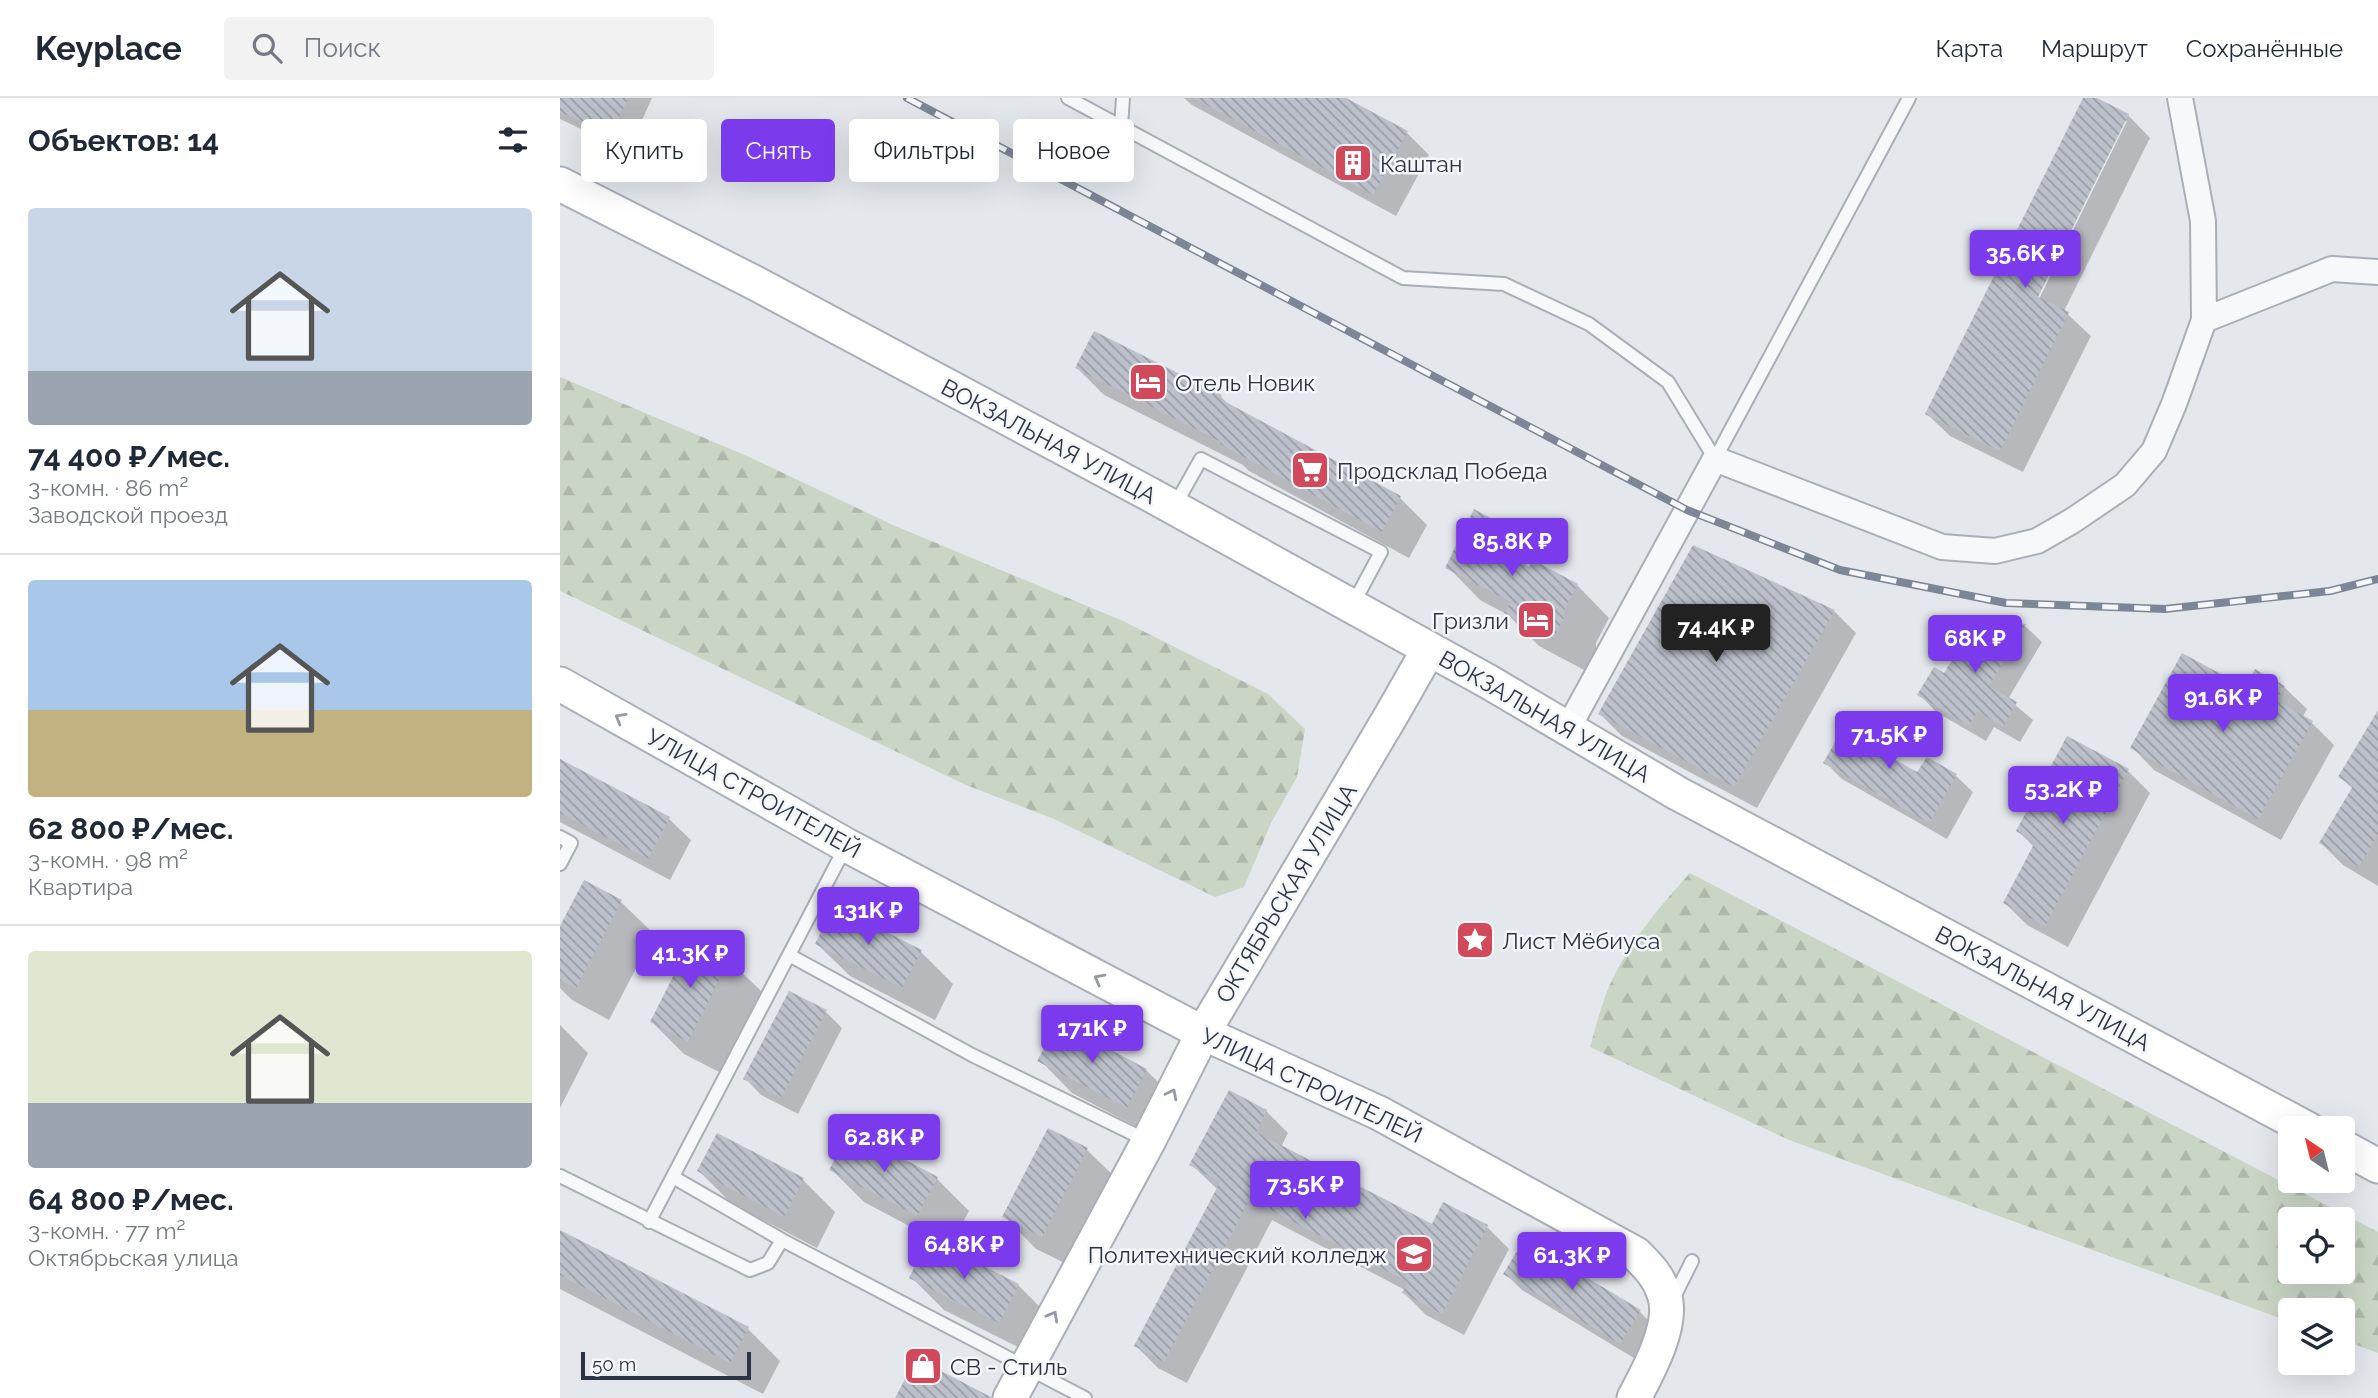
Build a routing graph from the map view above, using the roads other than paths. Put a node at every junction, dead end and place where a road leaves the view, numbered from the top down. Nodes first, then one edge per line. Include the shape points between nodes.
1 (1068, 98) edge
2 (1123, 98) edge
3 (1909, 98) edge
4 (2179, 98) edge
5 (1108, 119) edge
6 (1122, 119) edge
7 (1134, 133) edge
8 (560, 184) edge
9 (2378, 272) edge
10 (2204, 320) junction
11 (1715, 459) junction
12 (1174, 507) junction
13 (1352, 606) junction
14 (1429, 649) junction
15 (560, 684) edge
16 (1567, 730) junction
17 (560, 837) edge
18 (846, 845) junction
19 (560, 864) edge
20 (789, 955) junction
21 (1203, 1033) junction
22 (2284, 1116) edge
23 (1148, 1142) junction
24 (2356, 1154) edge
25 (2378, 1166) edge
26 (560, 1176) edge
27 (673, 1177) junction
28 (649, 1222) junction
29 (782, 1240) junction
30 (1636, 1254) junction
31 (1692, 1261) dead end
32 (1683, 1281) junction
33 (1667, 1311) junction
34 (1025, 1368) junction
35 (1010, 1398) edge
36 (1085, 1398) edge
37 (1634, 1398) edge

1 - 5 lane
2 - 6 lane
3 - 11 lane
4 - 10 street via 2203,221
7 - 11 lane via 1403,278 1504,284 1589,324 1668,382
8 - 12 street, ВОКЗАЛЬНАЯ УЛИЦА
9 - 10 street via 2332,269
10 - 11 street via 2154,451 2125,485 2037,541 1995,551 1942,547
11 - 16 street
12 - 13 street, ВОКЗАЛЬНАЯ УЛИЦА
12 - 13 lane via 1201,459 1381,552
13 - 14 street, ВОКЗАЛЬНАЯ УЛИЦА
14 - 16 street, ВОКЗАЛЬНАЯ УЛИЦА
14 - 21 street, ОКТЯБРЬСКАЯ УЛИЦА
18 -> 15 street, УЛИЦА СТРОИТЕЛЕЙ
16 - 22 street, ВОКЗАЛЬНАЯ УЛИЦА
17 - 19 lane via 572,843
18 - 20 lane
21 -> 18 street, УЛИЦА СТРОИТЕЛЕЙ
20 - 23 lane via 972,1055
20 - 27 lane
23 -> 21 street, ОКТЯБРЬСКАЯ УЛИЦА
21 - 30 street, УЛИЦА СТРОИТЕЛЕЙ via 1379,1113
34 -> 23 street, ОКТЯБРЬСКАЯ УЛИЦА
24 - 25 street
26 - 28 lane
27 - 28 lane
27 - 29 lane
28 - 29 lane via 750,1270 768,1263
29 - 34 lane
30 - 32 lane
30 - 33 street, УЛИЦА СТРОИТЕЛЕЙ via 1660,1282
31 - 32 lane
32 - 33 lane
33 - 37 street via 1660,1340
34 - 35 street, ОКТЯБРЬСКАЯ УЛИЦА
34 - 36 lane

